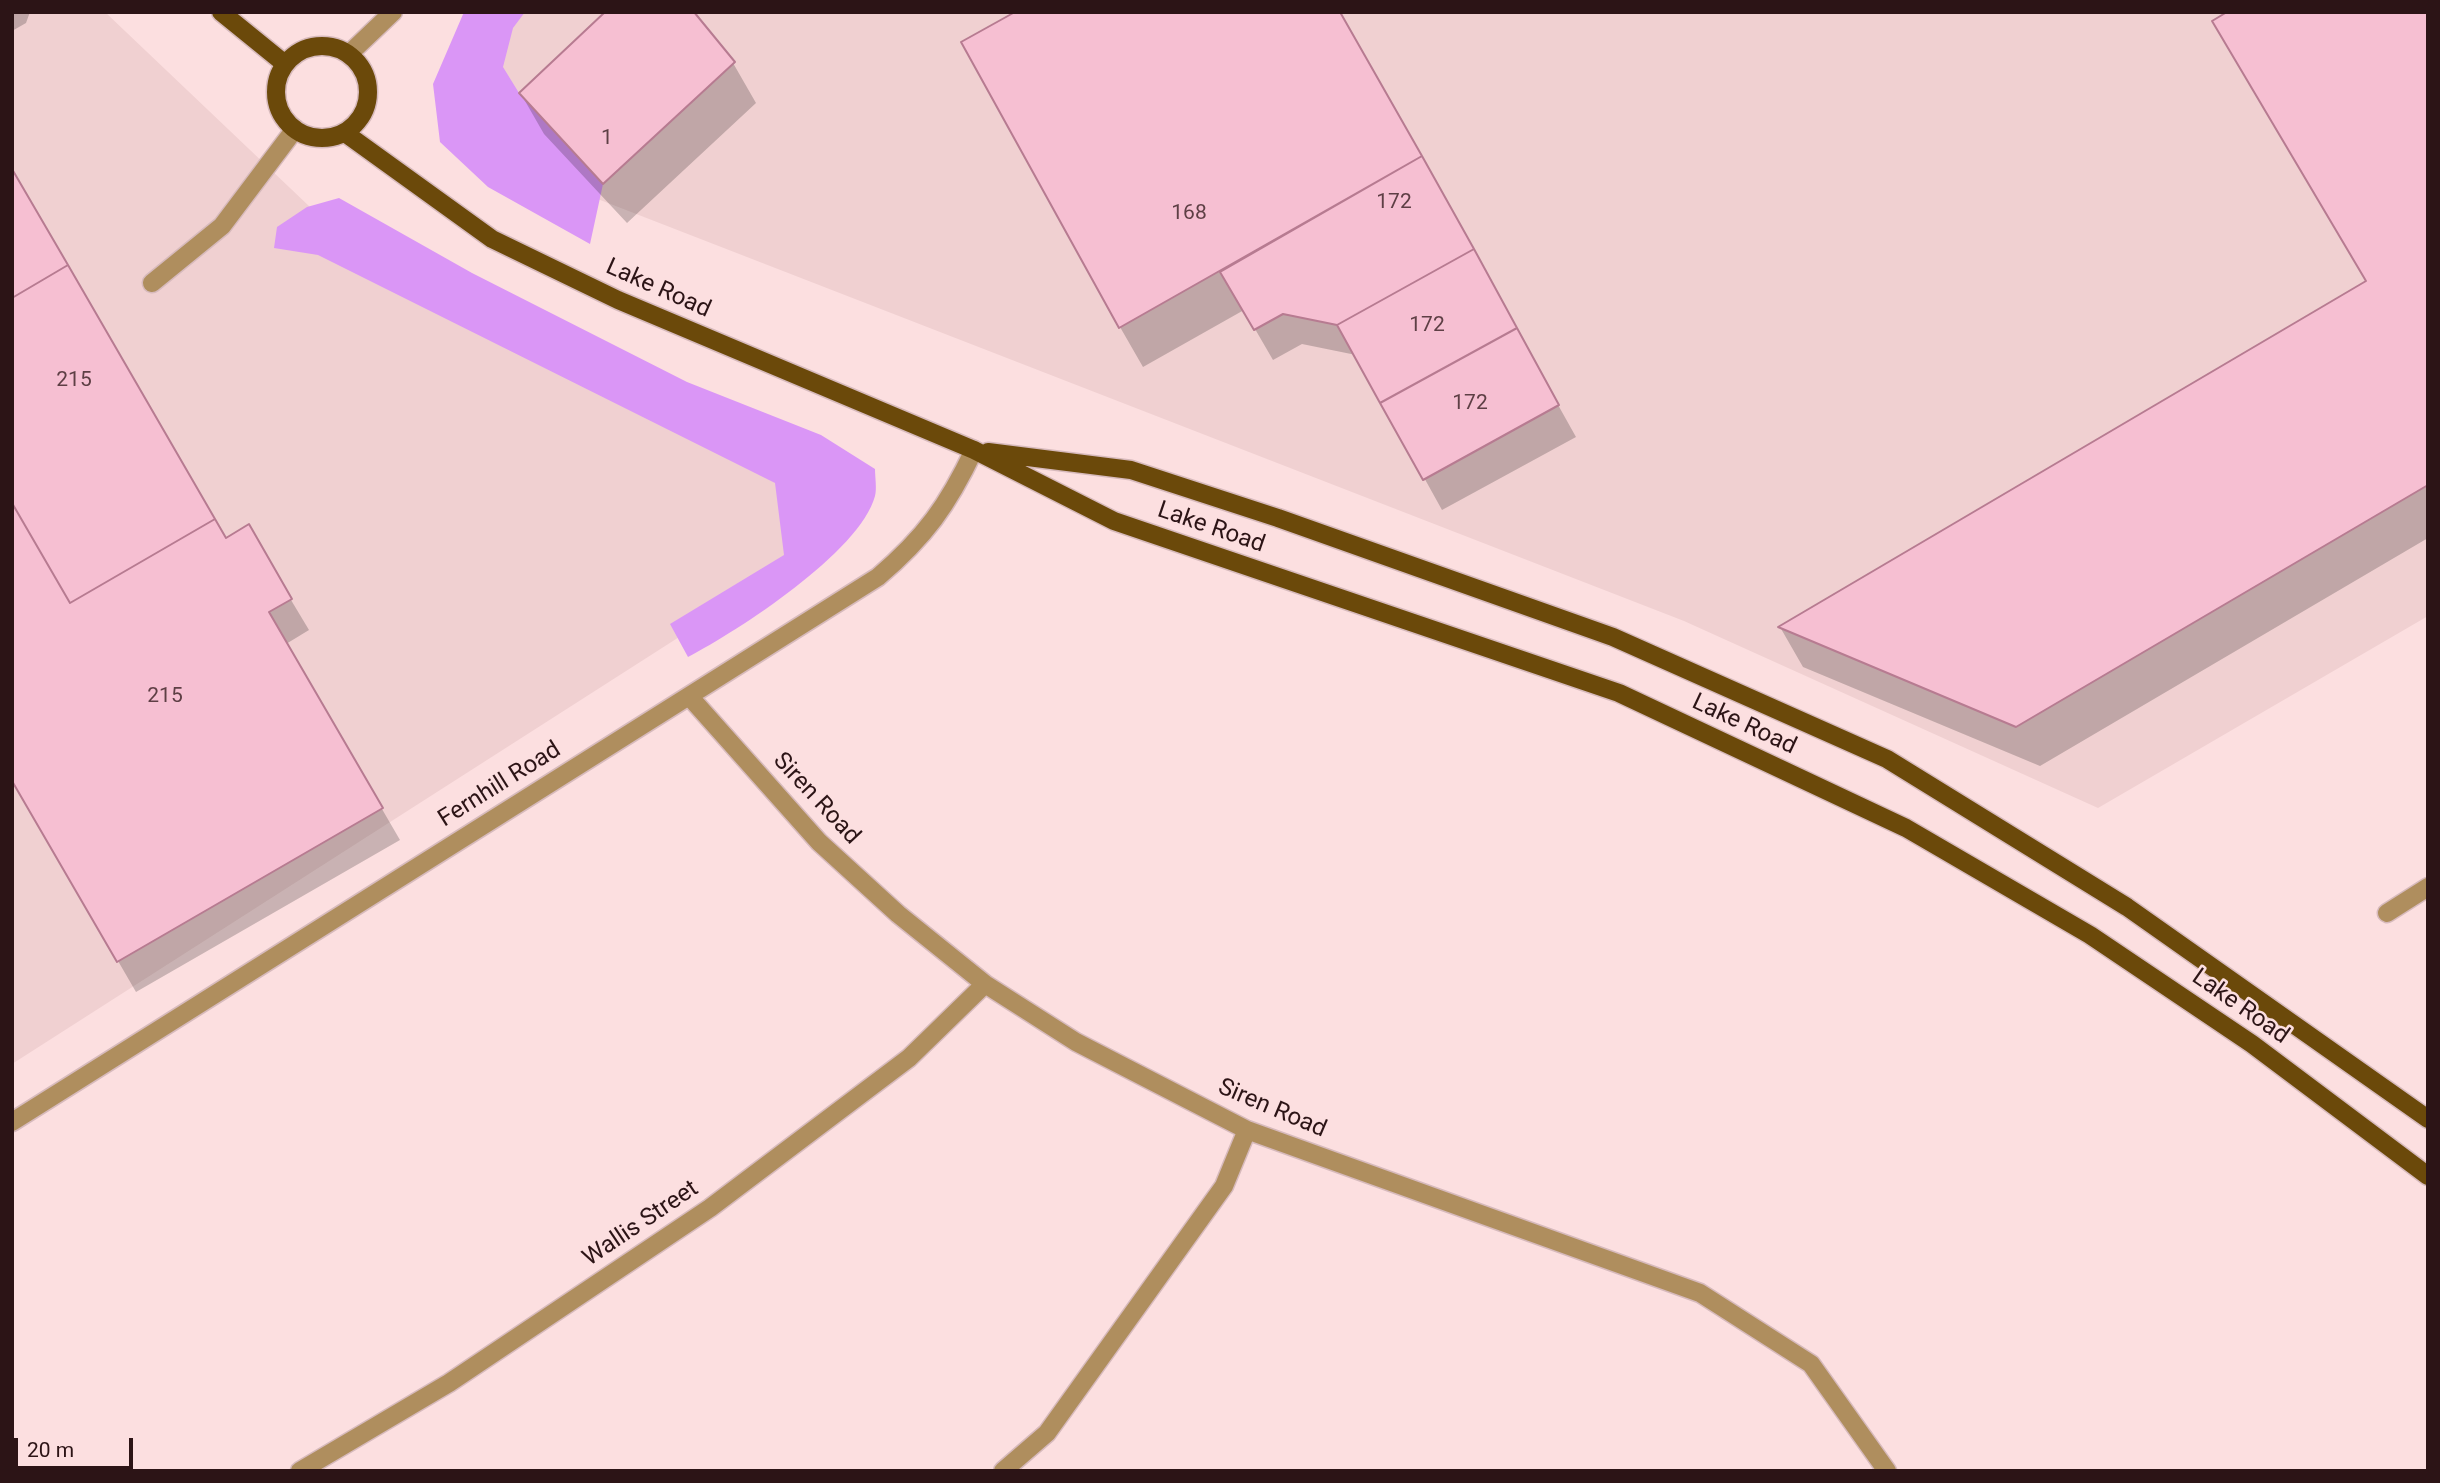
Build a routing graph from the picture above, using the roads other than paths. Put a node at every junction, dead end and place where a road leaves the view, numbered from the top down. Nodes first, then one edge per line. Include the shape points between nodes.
1 (221, 12) edge
2 (393, 12) edge
3 (349, 54) junction
4 (285, 64) junction
5 (295, 129) junction
6 (345, 133) junction
7 (152, 283) dead end
8 (974, 450) junction
9 (689, 696) junction
10 (2428, 887) edge
11 (2387, 912) dead end
12 (985, 984) junction
13 (2428, 1119) edge
14 (12, 1122) edge
15 (1247, 1130) junction
16 (2428, 1176) edge
17 (300, 1471) edge
18 (1003, 1471) edge
19 (1887, 1471) edge

1 - 4 main road
2 - 3 street
3 - 4 main road via 311,46
3 - 6 main road via 360,65 369,96 365,112
4 - 5 main road via 278,79 277,102
5 - 6 main road via 330,138
5 - 7 street via 222,226
6 - 8 main road, Lake Road via 492,239 618,300
8 - 9 street, Fernhill Road via 938,518 904,555 878,577
8 - 13 main road, Lake Road via 1131,470 1278,518 1613,637 1887,759 2127,907
8 - 16 main road, Lake Road via 1114,521 1619,694 1906,828 2090,935 2252,1044
9 - 12 street, Siren Road via 819,842
9 - 14 street, Fernhill Road
10 - 11 street
12 - 15 street, Siren Road via 1076,1042
12 - 17 street, Wallis Street via 909,1058 710,1208 449,1383
15 - 18 street via 1224,1186 1047,1433
15 - 19 street, Siren Road via 1700,1293 1811,1364

